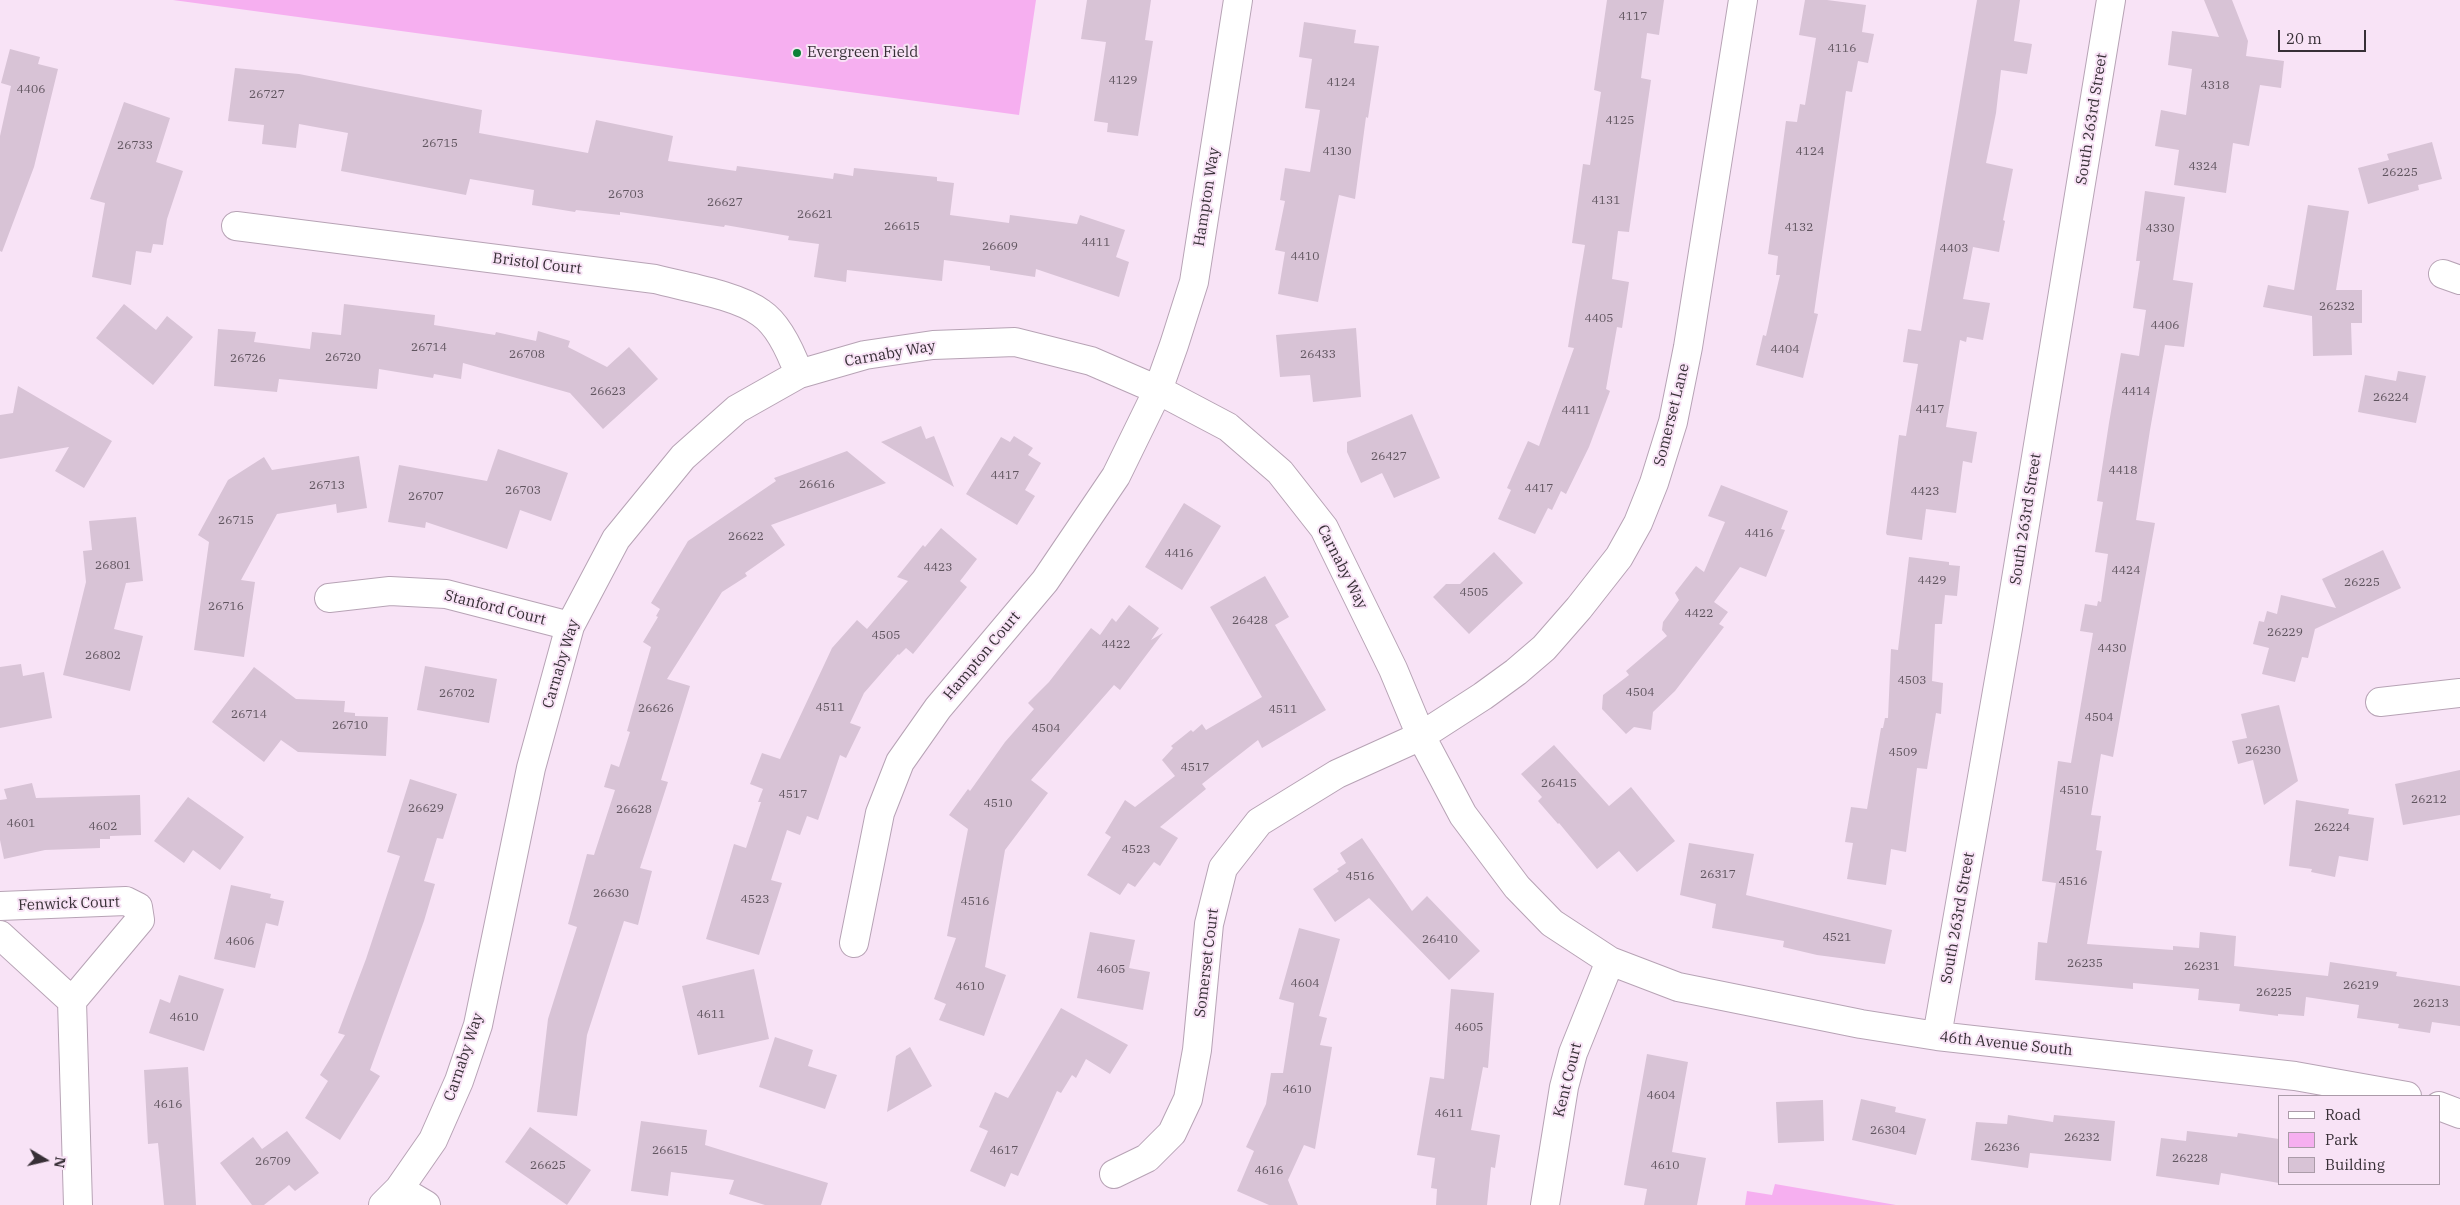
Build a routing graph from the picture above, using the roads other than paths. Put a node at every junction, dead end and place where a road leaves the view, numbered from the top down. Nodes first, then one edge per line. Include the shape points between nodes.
1 (1238, 0) edge
2 (1743, 0) edge
3 (2111, 0) edge
4 (236, 226) dead end
5 (799, 374) junction
6 (1158, 390) junction
7 (329, 598) dead end
8 (570, 626) junction
9 (2460, 693) edge
10 (2380, 702) dead end
11 (1421, 736) junction
12 (0, 906) edge
13 (0, 935) edge
14 (854, 943) dead end
15 (1610, 961) junction
16 (72, 1001) junction
17 (1937, 1036) junction
18 (2401, 1095) edge
19 (2440, 1106) edge
20 (2460, 1114) edge
21 (1114, 1174) dead end
22 (391, 1197) edge
23 (78, 1205) edge
24 (426, 1205) edge
25 (1545, 1205) edge

1 - 6 street, Hampton Way via 1194,282
2 - 11 street, Somerset Lane via 1688,346 1672,422 1638,523 1618,557 1544,648 1483,696
3 - 17 street, South 263rd Street
4 - 5 street, Bristol Court via 656,279 722,295 762,313 788,346
5 - 6 street, Carnaby Way via 865,355 933,344 1015,342 1091,361
5 - 8 street, Carnaby Way via 737,409 683,457 616,539
6 - 11 street, Carnaby Way via 1228,427 1280,472 1324,528 1394,669
6 - 14 street, Hampton Court via 1116,476 1045,582 938,708 900,762 880,813
7 - 8 street, Stanford Court via 390,591 446,594
8 - 22 street, Carnaby Way via 531,768 478,1024 459,1081 432,1140
9 - 10 street
11 - 15 street, Carnaby Way via 1463,816 1517,886 1552,923
11 - 21 street, Somerset Court via 1337,774 1259,822 1223,868 1209,924 1198,1050 1188,1099 1172,1133 1147,1158
12 - 16 street, Fenwick Court via 126,901 138,906 140,920
13 - 16 street
15 - 17 street, 46th Avenue South via 1678,987
15 - 25 street, Kent Court via 1573,1053 1562,1096
16 - 23 street
17 - 18 street, 46th Avenue South via 2295,1076
19 - 20 street
22 - 24 street

